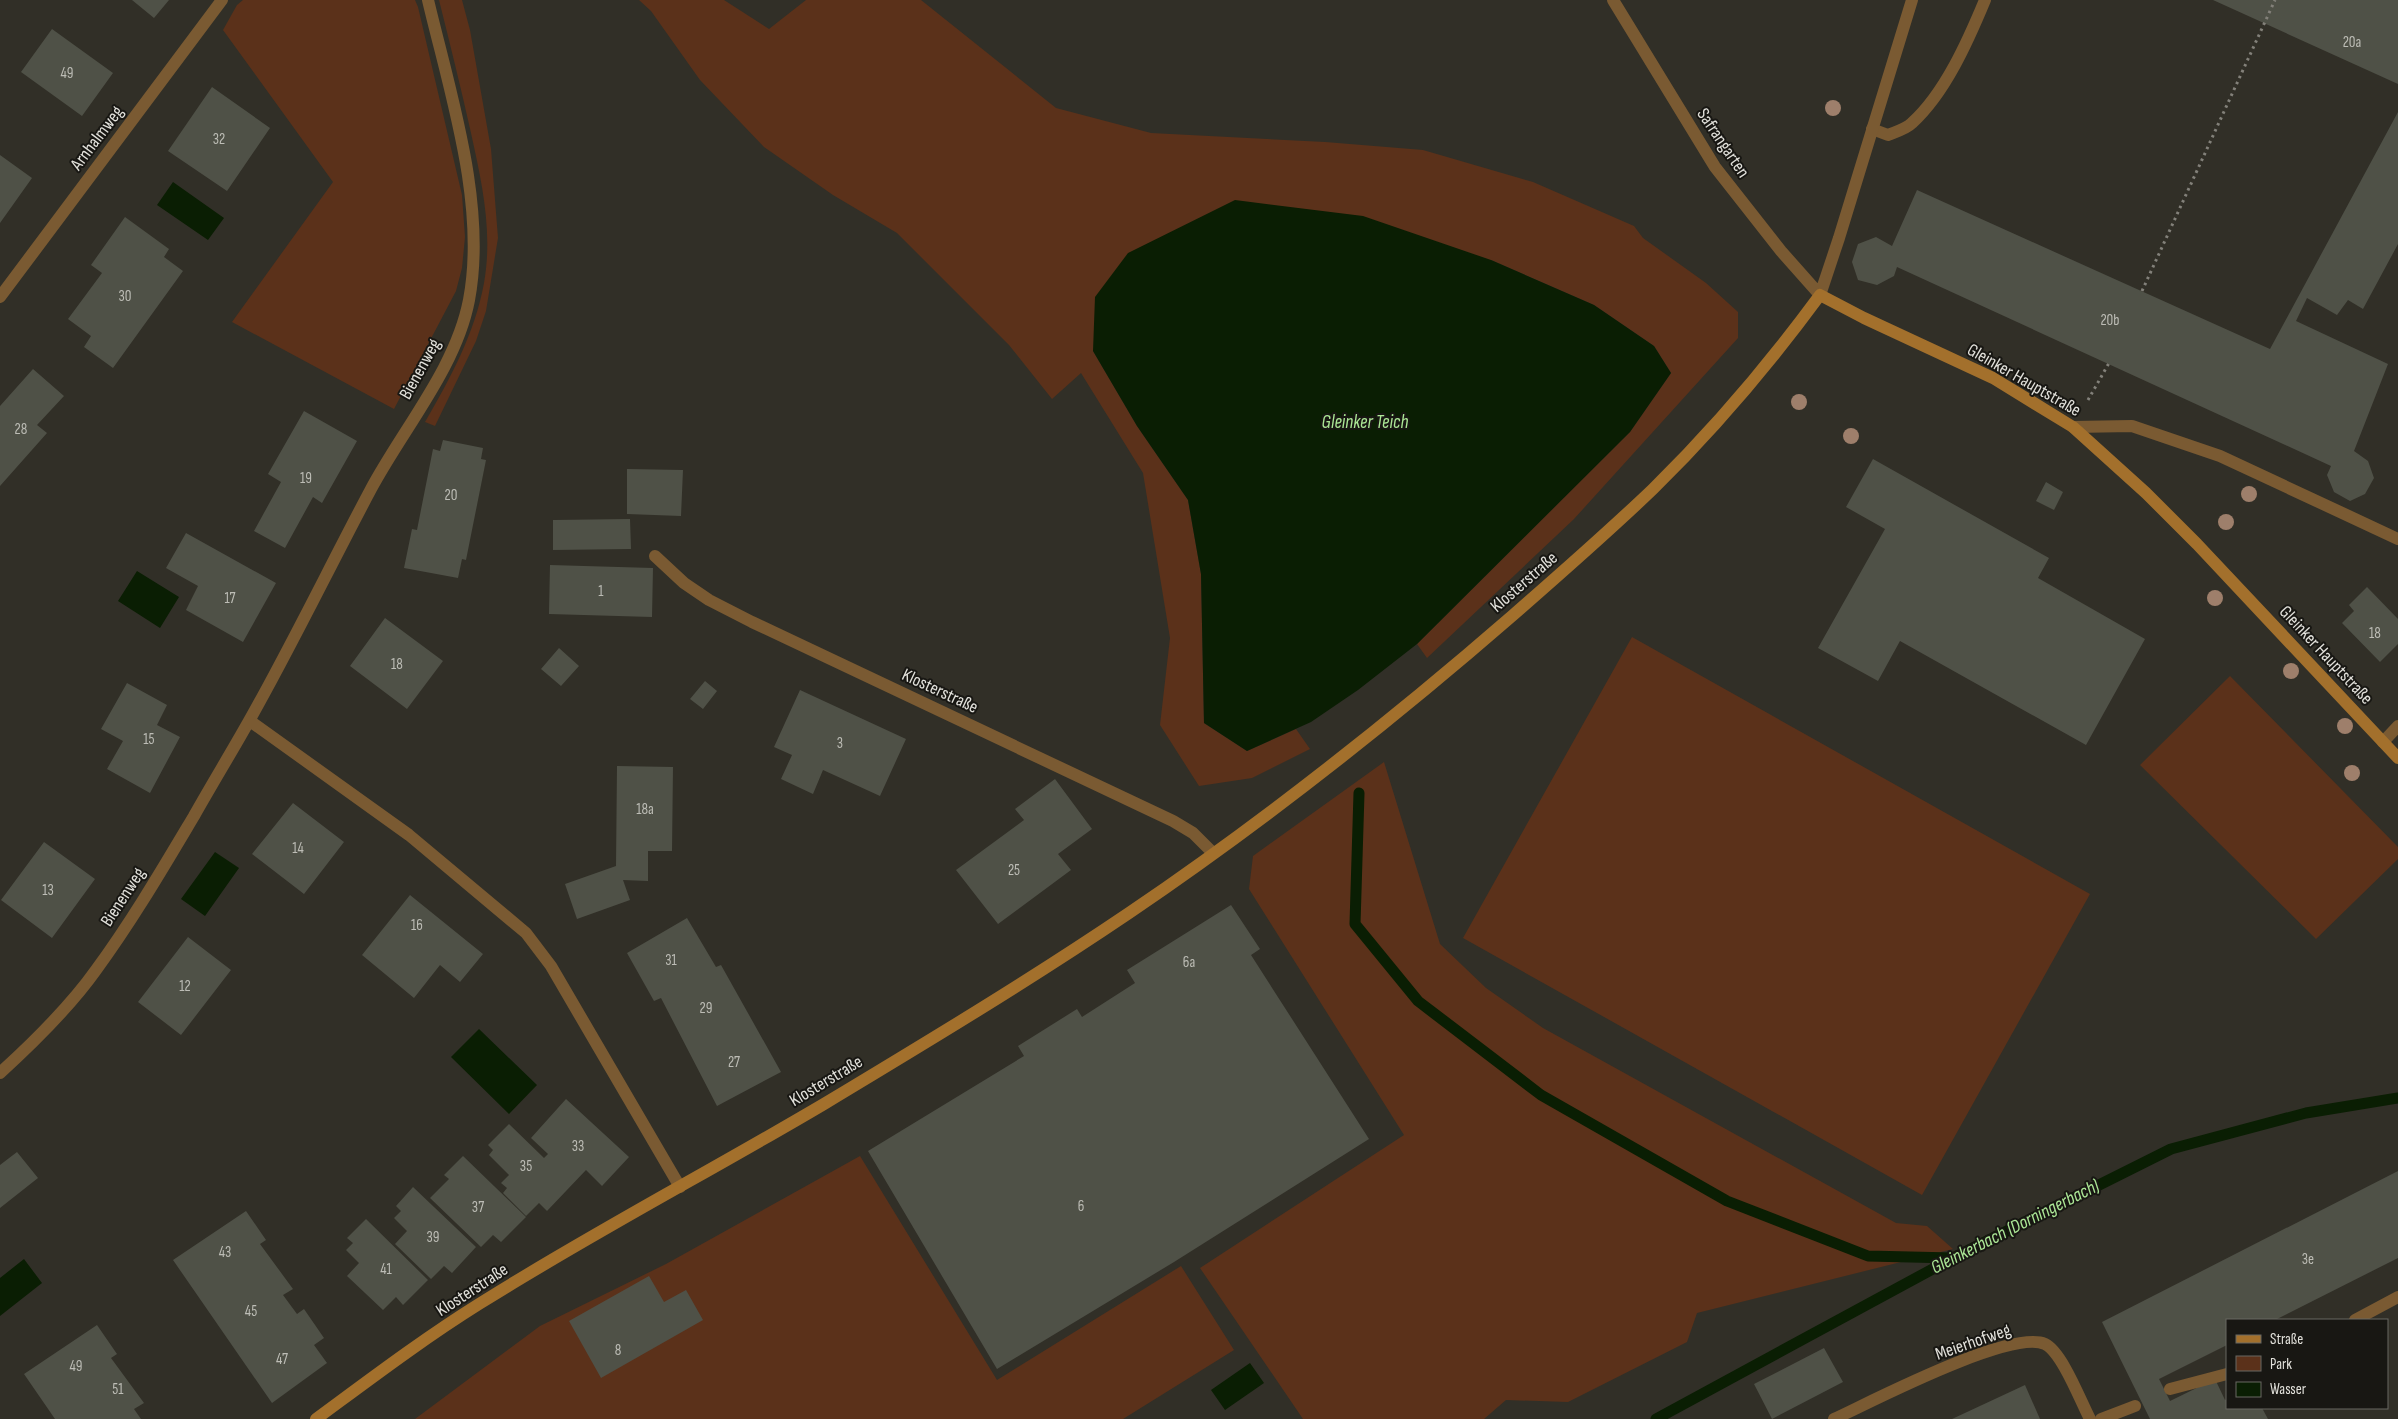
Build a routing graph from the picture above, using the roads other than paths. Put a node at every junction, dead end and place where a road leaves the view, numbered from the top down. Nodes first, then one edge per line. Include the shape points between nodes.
1 (222, 0) edge
2 (428, 0) edge
3 (1613, 0) edge
4 (1912, 0) edge
5 (1985, 0) edge
6 (1872, 129) junction
7 (1820, 295) junction
8 (0, 297) edge
9 (2073, 427) junction
10 (2398, 539) edge
11 (656, 556) dead end
12 (250, 720) junction
13 (2398, 726) edge
14 (2383, 742) junction
15 (2398, 758) edge
16 (1213, 854) junction
17 (0, 1073) edge
18 (680, 1187) junction
19 (2398, 1297) edge
20 (2356, 1319) edge
21 (2226, 1374) edge
22 (2170, 1389) dead end
23 (2135, 1406) dead end
24 (316, 1419) edge
25 (1834, 1419) edge
26 (2090, 1419) edge
27 (2101, 1419) edge

1 - 8 street, Arnhalmweg
2 - 12 street, Bienenweg via 465,158 474,218 475,259 469,302 458,336 438,378 373,484
3 - 7 street, Safrangarten via 1716,167
4 - 6 street
5 - 6 street via 1942,86 1911,125 1888,135
6 - 7 street
7 - 9 street, Gleinker Hauptstraße via 1993,378
7 - 16 street, Klosterstraße via 1722,414 1656,486 1599,540 1378,729
9 - 10 street via 2132,426 2220,456
9 - 14 street, Gleinker Hauptstraße via 2197,544
11 - 16 street, Klosterstraße via 684,583 709,600 1173,821 1192,833
12 - 17 street, Bienenweg via 148,892 95,972 59,1015
12 - 18 street via 409,835 526,933 550,966
13 - 14 street
14 - 15 street, Gleinker Hauptstraße
16 - 18 street, Klosterstraße via 1023,982
18 - 24 street, Klosterstraße via 475,1307
19 - 20 street
21 - 22 street
23 - 27 street
25 - 26 street, Meierhofweg via 1970,1358 2023,1343 2045,1344 2058,1356

